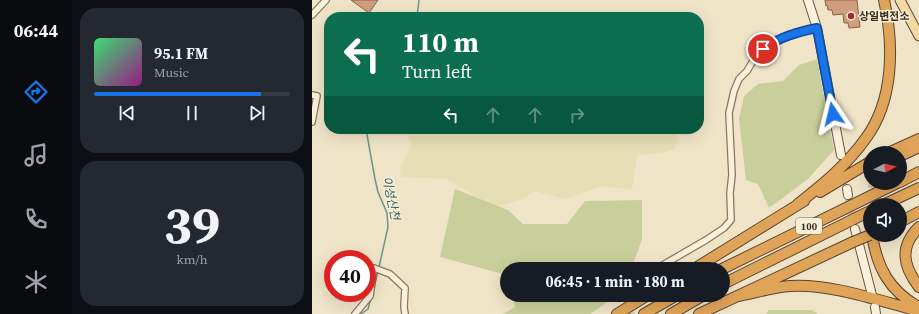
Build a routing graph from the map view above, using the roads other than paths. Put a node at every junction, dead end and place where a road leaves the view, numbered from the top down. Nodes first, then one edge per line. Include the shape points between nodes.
1 (326, 0) edge
2 (808, 0) edge
3 (884, 0) edge
4 (900, 0) edge
5 (312, 15) edge
6 (817, 28) junction
7 (919, 36) edge
8 (312, 95) edge
9 (312, 122) edge
10 (919, 139) edge
11 (904, 146) edge
12 (919, 146) edge
13 (907, 152) edge
14 (841, 155) dead end
15 (863, 166) edge
16 (919, 172) edge
17 (907, 178) edge
18 (919, 188) edge
19 (883, 190) edge
20 (898, 198) edge
21 (798, 204) junction
22 (919, 212) edge
23 (863, 214) edge
24 (907, 218) edge
25 (919, 227) edge
26 (855, 229) tunnel mouth
27 (863, 238) edge
28 (873, 242) edge
29 (668, 262) edge
30 (705, 262) edge
31 (730, 265) edge
32 (730, 281) edge
33 (919, 287) edge
34 (872, 295) dead end
35 (738, 296) junction
36 (637, 302) edge
37 (665, 302) edge
38 (692, 302) edge
39 (919, 307) edge
40 (919, 311) edge
41 (355, 314) edge
42 (405, 314) edge
43 (617, 314) edge
44 (644, 314) edge
45 (671, 314) edge
46 (699, 314) edge

1 - 5 street
2 - 6 street
3 - 21 highway via 890,54 887,82 878,117 853,155 836,173
4 - 7 main road
6 - 14 street
6 - 29 street via 772,43 757,54 739,79 729,113 731,220 724,228
8 - 9 street via 317,96
10 - 11 highway
12 - 13 highway
15 - 21 highway
16 - 17 highway
18 - 20 highway
19 - 31 highway, 100
21 - 30 highway
22 - 24 highway
23 - 32 highway, 100
25 - 33 highway via 908,242 905,254 906,265
26 - 34 street
27 - 35 highway, bridge
28 - 39 highway via 877,261 886,277 897,292
35 - 40 highway via 789,286 810,286
35 - 46 highway
36 - 43 highway
37 - 44 highway
38 - 45 highway
41 - 42 street via 370,296 374,268 390,274 405,288

